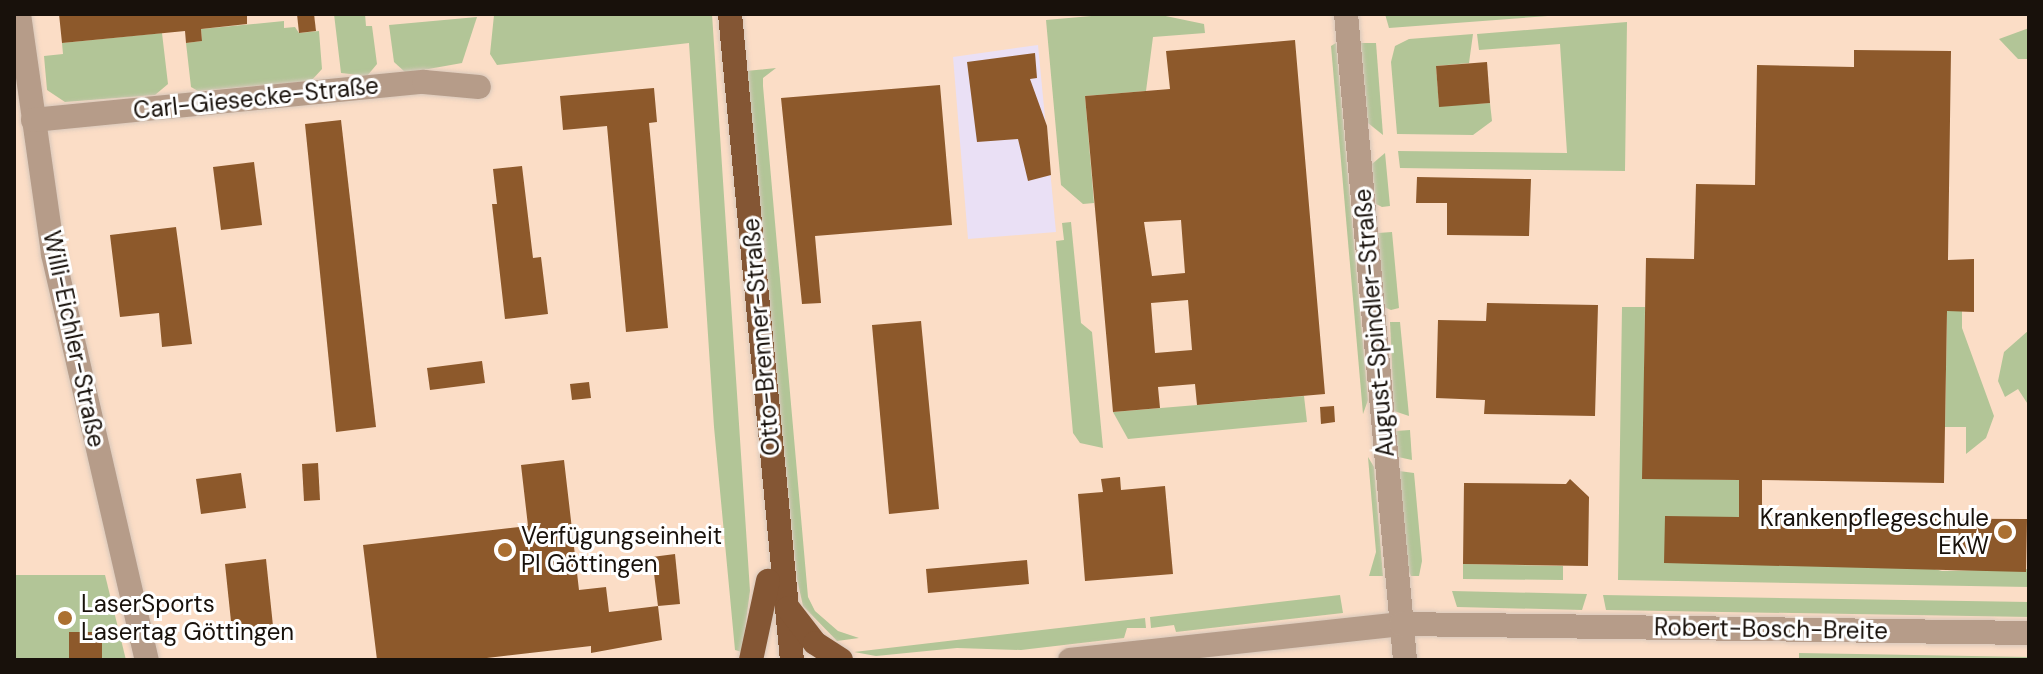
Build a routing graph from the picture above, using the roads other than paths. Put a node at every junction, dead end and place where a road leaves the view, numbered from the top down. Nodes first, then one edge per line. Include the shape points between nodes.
1 (19, 14) edge
2 (721, 14) edge
3 (730, 14) edge
4 (1346, 14) edge
5 (479, 87) dead end
6 (33, 120) junction
7 (768, 581) junction
8 (786, 606) junction
9 (1402, 628) junction
10 (2029, 633) edge
11 (147, 660) edge
12 (751, 660) edge
13 (775, 660) edge
14 (792, 660) edge
15 (841, 660) edge
16 (1070, 660) edge
17 (1146, 660) edge
18 (1405, 660) edge

1 - 6 street, Willi-Eichler-Straße
2 - 7 main road, Otto-Brenner-Straße
3 - 8 main road, Otto-Brenner-Straße
4 - 9 street, August-Spindler-Straße
5 - 6 street, Carl-Giesecke-Straße via 424,82
6 - 11 street, Willi-Eichler-Straße via 53,254
7 - 12 main road
7 - 13 main road, Otto-Brenner-Straße
8 - 14 main road, Otto-Brenner-Straße
8 - 15 main road via 815,643
9 - 10 street, Robert-Bosch-Breite
9 - 16 street, Robert-Bosch-Breite
9 - 17 street, Robert-Bosch-Breite
9 - 18 street, August-Spindler-Straße

